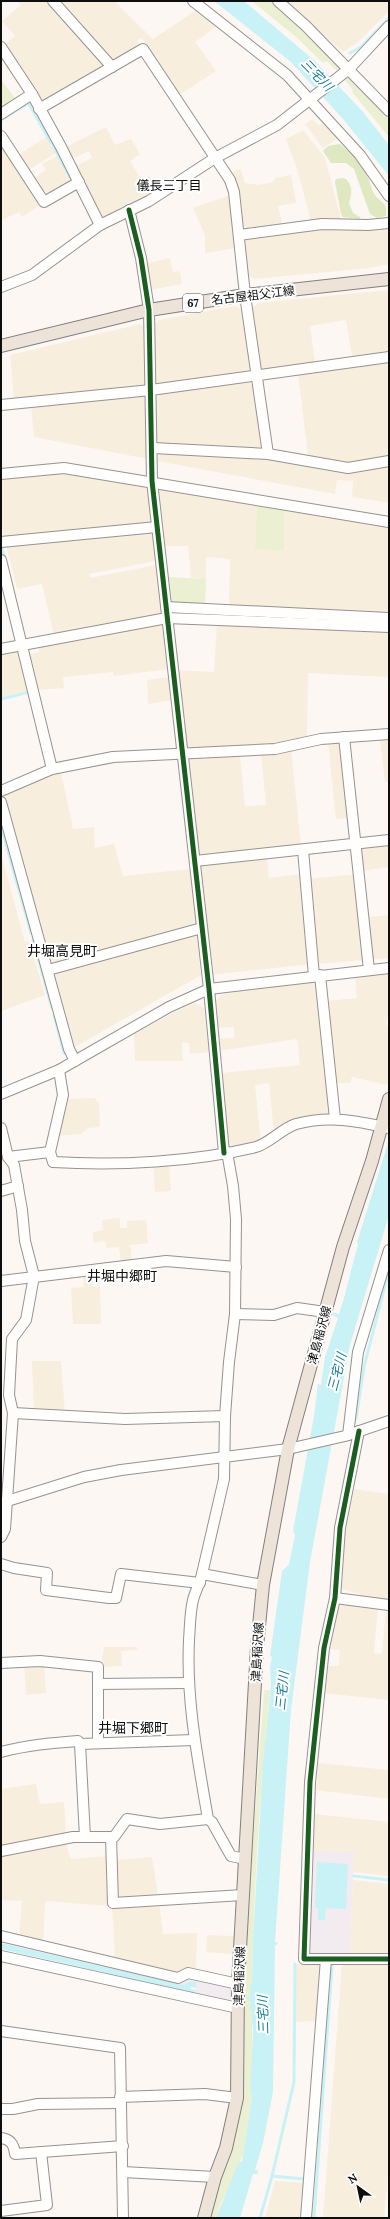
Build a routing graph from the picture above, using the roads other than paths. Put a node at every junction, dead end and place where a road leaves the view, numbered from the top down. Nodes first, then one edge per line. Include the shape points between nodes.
1 (53, 1) edge
2 (193, 1) edge
3 (278, 1) edge
4 (389, 26) edge
5 (1, 47) edge
6 (112, 67) junction
7 (345, 72) junction
8 (32, 94) junction
9 (311, 100) junction
10 (38, 109) junction
11 (389, 111) edge
12 (1, 114) edge
13 (1, 136) edge
14 (216, 158) junction
15 (79, 182) junction
16 (389, 196) edge
17 (129, 210) junction
18 (389, 223) edge
19 (100, 225) junction
20 (239, 235) junction
21 (389, 279) edge
22 (1, 287) edge
23 (245, 295) junction
24 (149, 310) junction
25 (1, 346) edge
26 (389, 357) edge
27 (257, 376) junction
28 (151, 390) junction
29 (1, 405) edge
30 (153, 448) junction
31 (268, 454) junction
32 (389, 461) edge
33 (1, 474) edge
34 (152, 481) junction
35 (389, 522) edge
36 (157, 527) junction
37 (1, 542) edge
38 (1, 560) edge
39 (167, 612) junction
40 (389, 618) edge
41 (389, 627) edge
42 (21, 644) junction
43 (1, 649) edge
44 (389, 734) edge
45 (344, 737) junction
46 (183, 754) junction
47 (52, 768) junction
48 (1, 791) edge
49 (1, 802) edge
50 (389, 840) edge
51 (356, 844) junction
52 (302, 850) junction
53 (194, 861) junction
54 (202, 928) junction
55 (389, 968) edge
56 (48, 970) junction
57 (369, 970) junction
58 (317, 975) junction
59 (209, 989) junction
60 (76, 1061) junction
61 (59, 1070) junction
62 (1, 1094) edge
63 (389, 1099) edge
64 (335, 1119) junction
65 (385, 1127) edge
66 (1, 1128) edge
67 (50, 1152) junction
68 (225, 1152) junction
69 (8, 1157) junction
70 (18, 1186) junction
71 (1, 1191) edge
72 (389, 1250) edge
73 (236, 1267) junction
74 (34, 1276) junction
75 (1, 1281) edge
76 (325, 1312) junction
77 (235, 1314) junction
78 (5, 1396) edge
79 (14, 1413) junction
80 (225, 1416) junction
81 (389, 1421) edge
82 (359, 1431) junction
83 (347, 1436) junction
84 (288, 1449) junction
85 (225, 1457) junction
86 (4, 1502) edge
87 (1, 1537) edge
88 (1, 1564) edge
89 (201, 1579) junction
90 (263, 1585) junction
91 (335, 1598) junction
92 (389, 1604) edge
93 (1, 1663) edge
94 (188, 1683) junction
95 (98, 1684) junction
96 (194, 1740) junction
97 (98, 1742) junction
98 (80, 1744) junction
99 (1, 1752) edge
100 (208, 1819) junction
101 (85, 1837) junction
102 (111, 1837) junction
103 (1, 1851) edge
104 (245, 1859) junction
105 (243, 1895) junction
106 (1, 1936) edge
107 (1, 1956) edge
108 (326, 1959) junction
109 (389, 1959) edge
110 (238, 1984) junction
111 (238, 2008) junction
112 (1, 2031) edge
113 (237, 2098) junction
114 (120, 2100) junction
115 (1, 2109) edge
116 (1, 2138) edge
117 (123, 2146) junction
118 (41, 2152) junction
119 (123, 2172) junction
120 (215, 2176) junction
121 (1, 2210) edge
122 (123, 2218) edge
123 (204, 2218) edge
124 (306, 2218) edge

1 - 6 street
2 - 9 street via 287,75
3 - 7 street
4 - 7 street
5 - 8 street
6 - 10 street
6 - 14 street via 143,50
7 - 9 street
7 - 11 street
8 - 10 street
8 - 12 street
9 - 14 street via 277,125
9 - 16 street via 360,155
10 - 15 street
13 - 15 street via 44,202
14 - 17 street via 150,201
14 - 20 street via 230,180 234,192
15 - 19 street
17 - 19 street
17 - 24 street via 141,258
18 - 20 street via 368,226 322,224
19 - 22 street via 32,275
20 - 23 street
21 - 23 main road, 名古屋祖父江線 / 67
23 - 24 main road, 名古屋祖父江線 / 67
23 - 27 street
24 - 25 main road, 名古屋祖父江線 / 67
24 - 28 street
26 - 27 street
27 - 28 street
27 - 31 street
28 - 29 street
28 - 30 street
30 - 31 street
30 - 34 street
31 - 32 street via 348,468
33 - 34 street via 64,468
34 - 35 street
34 - 36 street
36 - 37 street
36 - 39 street
38 - 42 street
39 - 40 street
39 - 41 street
39 - 42 street
39 - 46 street
42 - 43 street
42 - 47 street
44 - 45 street
45 - 46 street via 275,749
45 - 51 street
46 - 47 street via 114,757
46 - 53 street
47 - 48 street
49 - 56 street
50 - 51 street
51 - 52 street
51 - 57 street
52 - 53 street
52 - 58 street
53 - 54 street
54 - 56 street
54 - 59 street
55 - 57 street
56 - 60 street via 69,1049
57 - 58 street
58 - 59 street
58 - 64 street
59 - 60 street via 169,1007
59 - 68 street
60 - 61 street
61 - 62 street
61 - 67 street via 63,1095
63 - 65 main road, 津島稲沢線
64 - 65 street via 350,1119
64 - 68 street via 296,1124 258,1146
65 - 76 main road, 津島稲沢線 via 343,1247
66 - 69 street
67 - 68 street via 53,1162 80,1164 150,1162
67 - 69 street
68 - 73 street via 233,1186
69 - 70 street via 14,1165
70 - 71 street
70 - 74 street via 24,1241
72 - 83 street via 358,1352
73 - 74 street via 166,1261
73 - 77 street
74 - 75 street
74 - 78 street via 26,1320 12,1339
76 - 77 street via 297,1308 274,1315
76 - 84 main road, 津島稲沢線
77 - 80 street
78 - 79 street
79 - 80 street via 125,1419
79 - 86 street
80 - 85 street
81 - 82 street
82 - 83 street
82 - 91 street via 340,1528
83 - 84 street
84 - 85 street
84 - 90 main road, 津島稲沢線
85 - 86 street via 84,1477
85 - 89 street via 218,1508
86 - 87 street via 5,1529
88 - 89 street via 47,1573 46,1590 109,1598 116,1598 121,1574
89 - 90 street
89 - 94 street via 193,1600
90 - 104 main road, 津島稲沢線
91 - 92 street
91 - 108 street via 324,1648 310,1782 304,1959
93 - 95 street via 40,1661 98,1667
94 - 95 street
94 - 96 street
95 - 97 street
96 - 97 street
96 - 100 street
97 - 98 street
98 - 99 street via 78,1741 52,1743
98 - 101 street
100 - 102 street via 160,1824 127,1819 114,1838
100 - 104 street via 231,1856
101 - 102 street
101 - 103 street via 73,1836
102 - 105 street via 113,1903
104 - 105 main road, 津島稲沢線
105 - 110 main road, 津島稲沢線
106 - 110 street via 178,1978 188,1973
107 - 111 street
108 - 109 street
108 - 124 street
110 - 111 main road, 津島稲沢線
111 - 113 main road, 津島稲沢線
112 - 114 street via 120,2048
113 - 114 street via 205,2094
113 - 120 main road, 津島稲沢線 via 226,2148
114 - 115 street via 45,2103
114 - 117 street
116 - 118 street via 11,2142 15,2154
117 - 118 street
117 - 119 street
118 - 121 street via 47,2205
119 - 120 street
119 - 122 street
120 - 123 main road, 津島稲沢線

